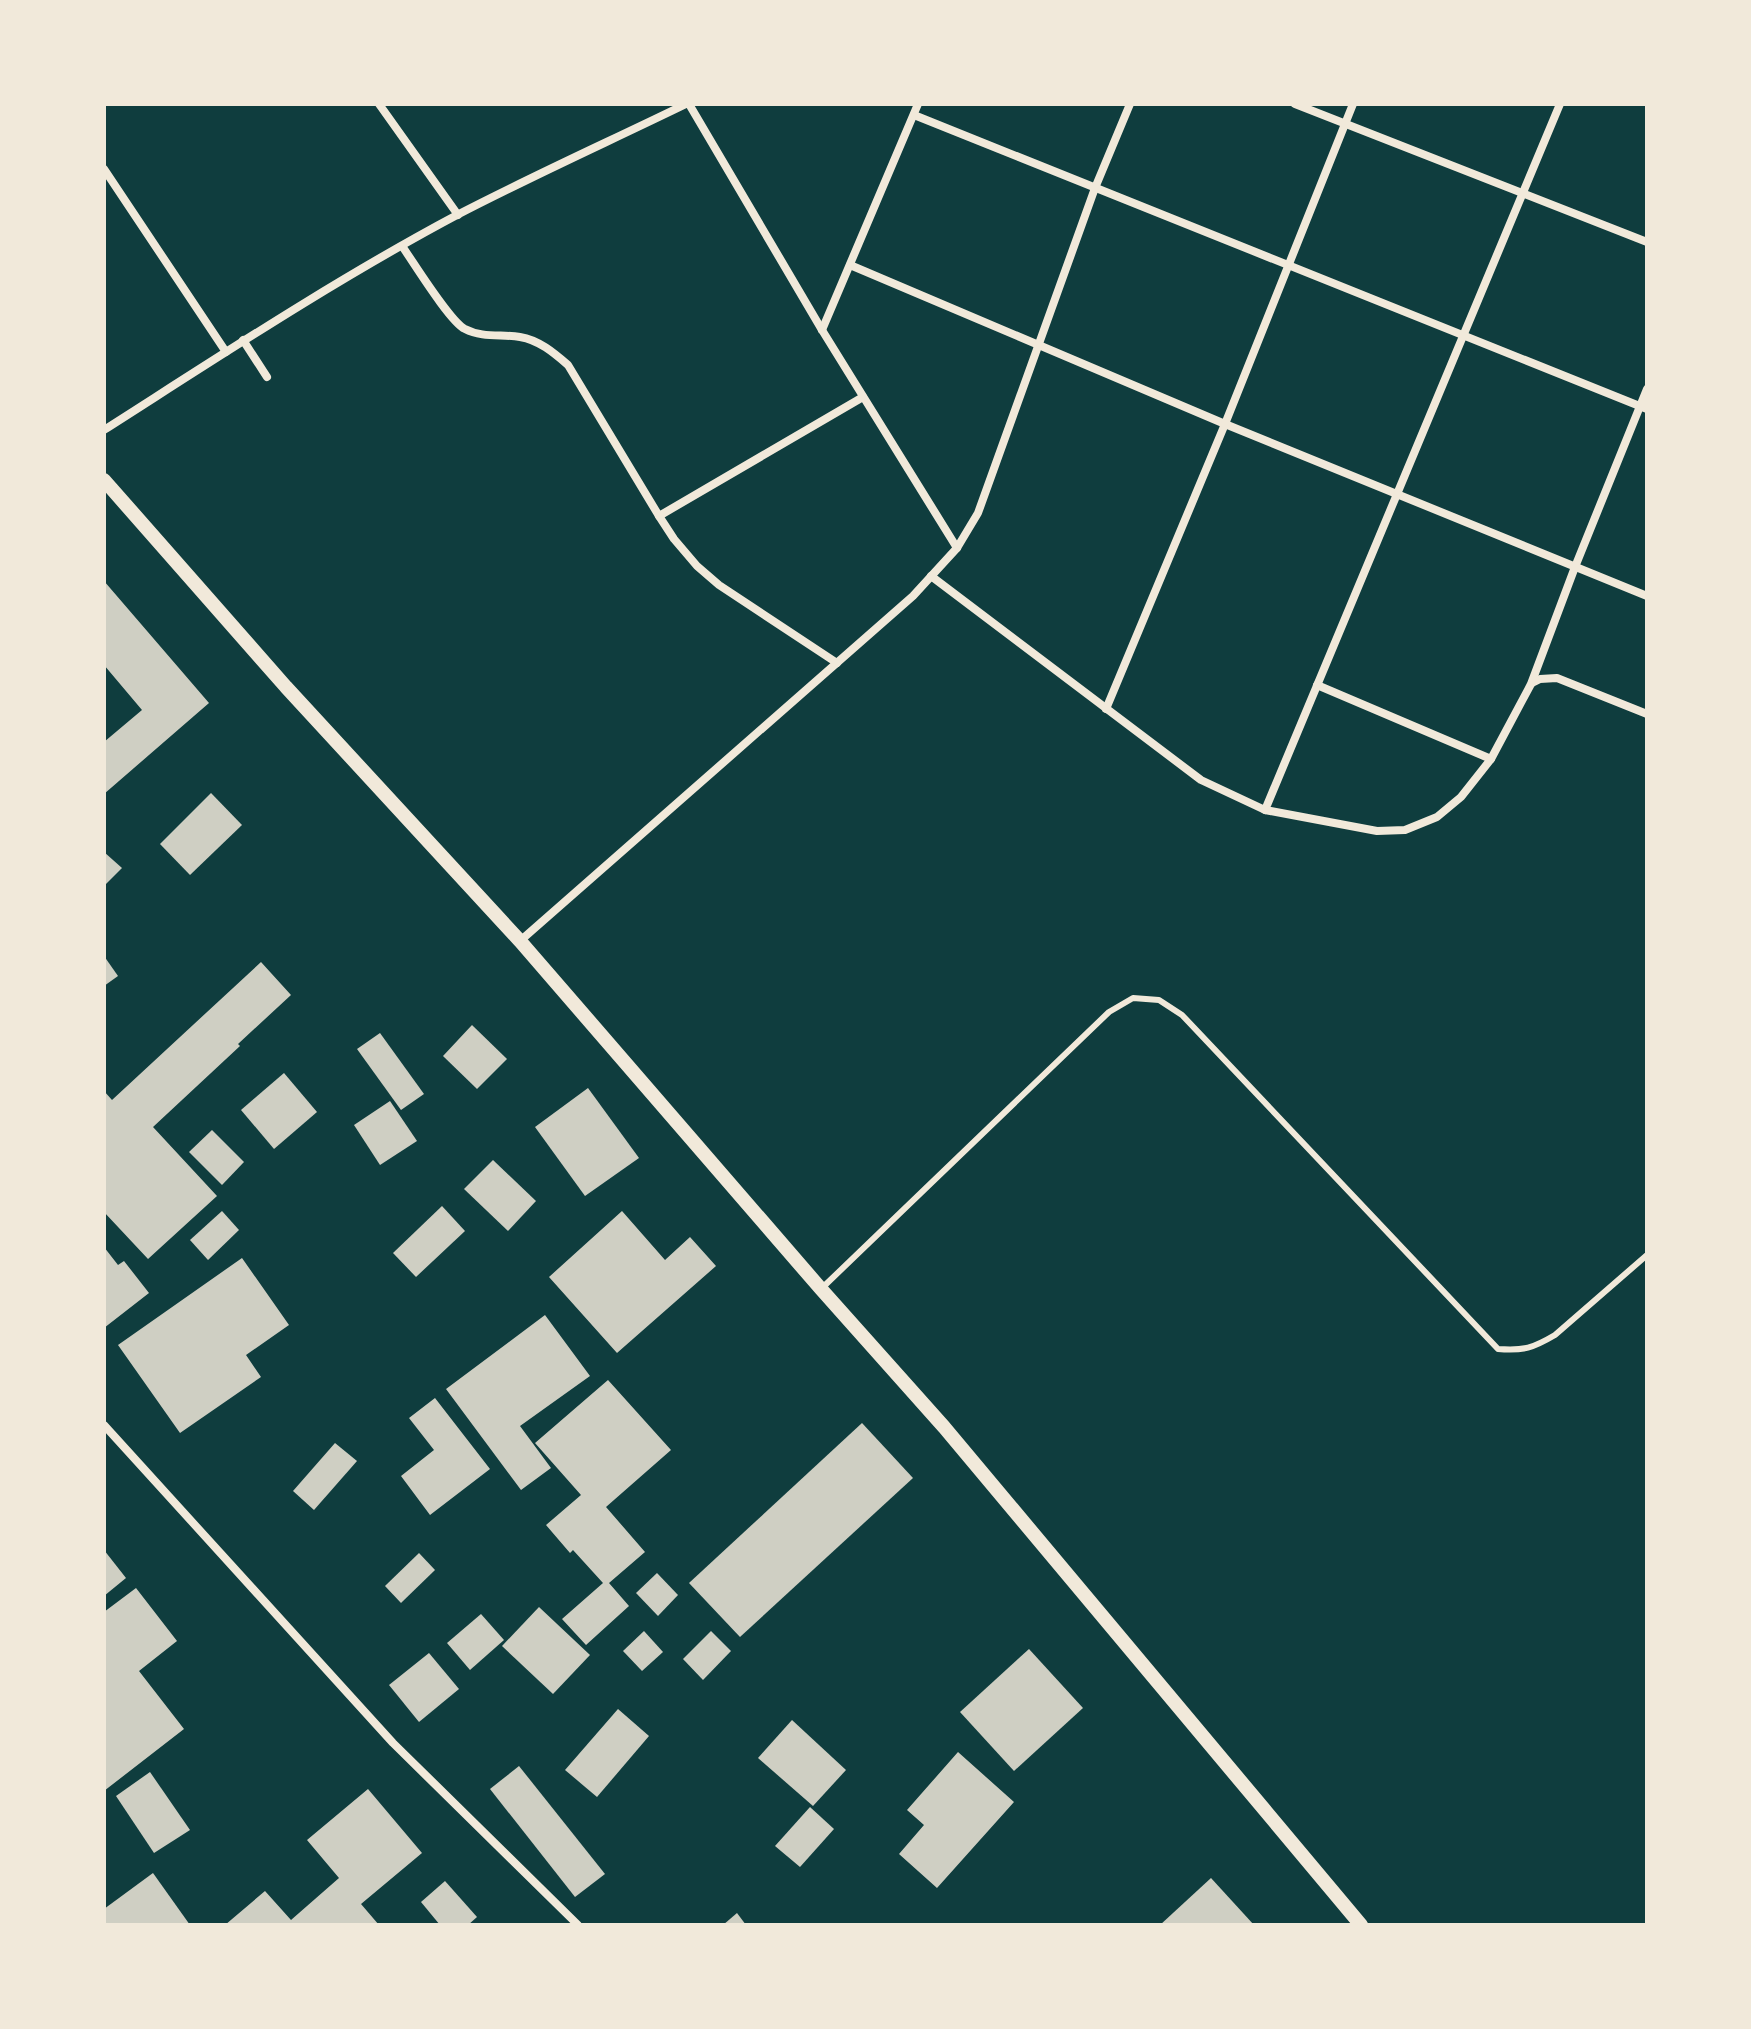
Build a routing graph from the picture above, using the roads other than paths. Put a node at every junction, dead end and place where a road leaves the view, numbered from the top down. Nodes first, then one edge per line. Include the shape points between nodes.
1 (379, 104) edge
2 (688, 104) edge
3 (918, 104) edge
4 (1130, 104) edge
5 (1295, 104) edge
6 (1353, 104) edge
7 (1560, 104) edge
8 (914, 115) junction
9 (1345, 123) junction
10 (104, 169) edge
11 (1095, 188) junction
12 (1523, 193) junction
13 (458, 215) junction
14 (1647, 242) edge
15 (402, 246) junction
16 (850, 265) junction
17 (1289, 265) junction
18 (822, 330) junction
19 (1463, 335) junction
20 (243, 340) junction
21 (1039, 344) junction
22 (226, 352) junction
23 (267, 377) dead end
24 (1647, 389) edge
25 (863, 397) junction
26 (1644, 407) edge
27 (1225, 424) junction
28 (104, 430) edge
29 (104, 480) edge
30 (1397, 493) junction
31 (659, 516) junction
32 (957, 548) junction
33 (1575, 567) junction
34 (931, 576) junction
35 (1647, 596) edge
36 (837, 663) junction
37 (1531, 684) junction
38 (1317, 685) junction
39 (1106, 709) junction
40 (1647, 714) edge
41 (1491, 759) junction
42 (1265, 810) junction
43 (520, 941) junction
44 (1647, 1255) edge
45 (821, 1289) junction
46 (104, 1425) edge
47 (578, 1925) edge
48 (1361, 1925) edge

1 - 13 street
2 - 13 street
2 - 18 street
3 - 8 street
4 - 11 street
5 - 9 street
6 - 9 street
7 - 12 street
8 - 11 street
8 - 16 street
9 - 12 street
9 - 17 street
10 - 22 street
11 - 17 street
11 - 21 street
12 - 14 street
12 - 19 street
13 - 15 street
15 - 20 street
15 - 31 street via 457,324 477,334 523,337 568,365
16 - 18 street
16 - 21 street
17 - 19 street
17 - 27 street
18 - 25 street
19 - 26 street
19 - 30 street
20 - 22 street
20 - 23 street
21 - 27 street
21 - 32 street via 978,513
22 - 28 street
24 - 26 street
25 - 31 street
25 - 32 street
26 - 33 street
27 - 30 street
27 - 39 street
29 - 43 street
30 - 33 street
30 - 38 street
31 - 36 street via 697,566 719,585
32 - 34 street
33 - 35 street
33 - 37 street
34 - 36 street
34 - 39 street
36 - 43 street
37 - 40 street via 1557,678
37 - 41 street
38 - 41 street
38 - 42 street
39 - 42 street via 1201,780
41 - 42 street via 1437,817 1405,830 1377,831
43 - 45 street
44 - 45 lane via 1555,1335 1519,1350 1498,1349 1182,1015 1159,1000 1133,998 1109,1012
45 - 48 street via 954,1439
46 - 47 street via 393,1743

